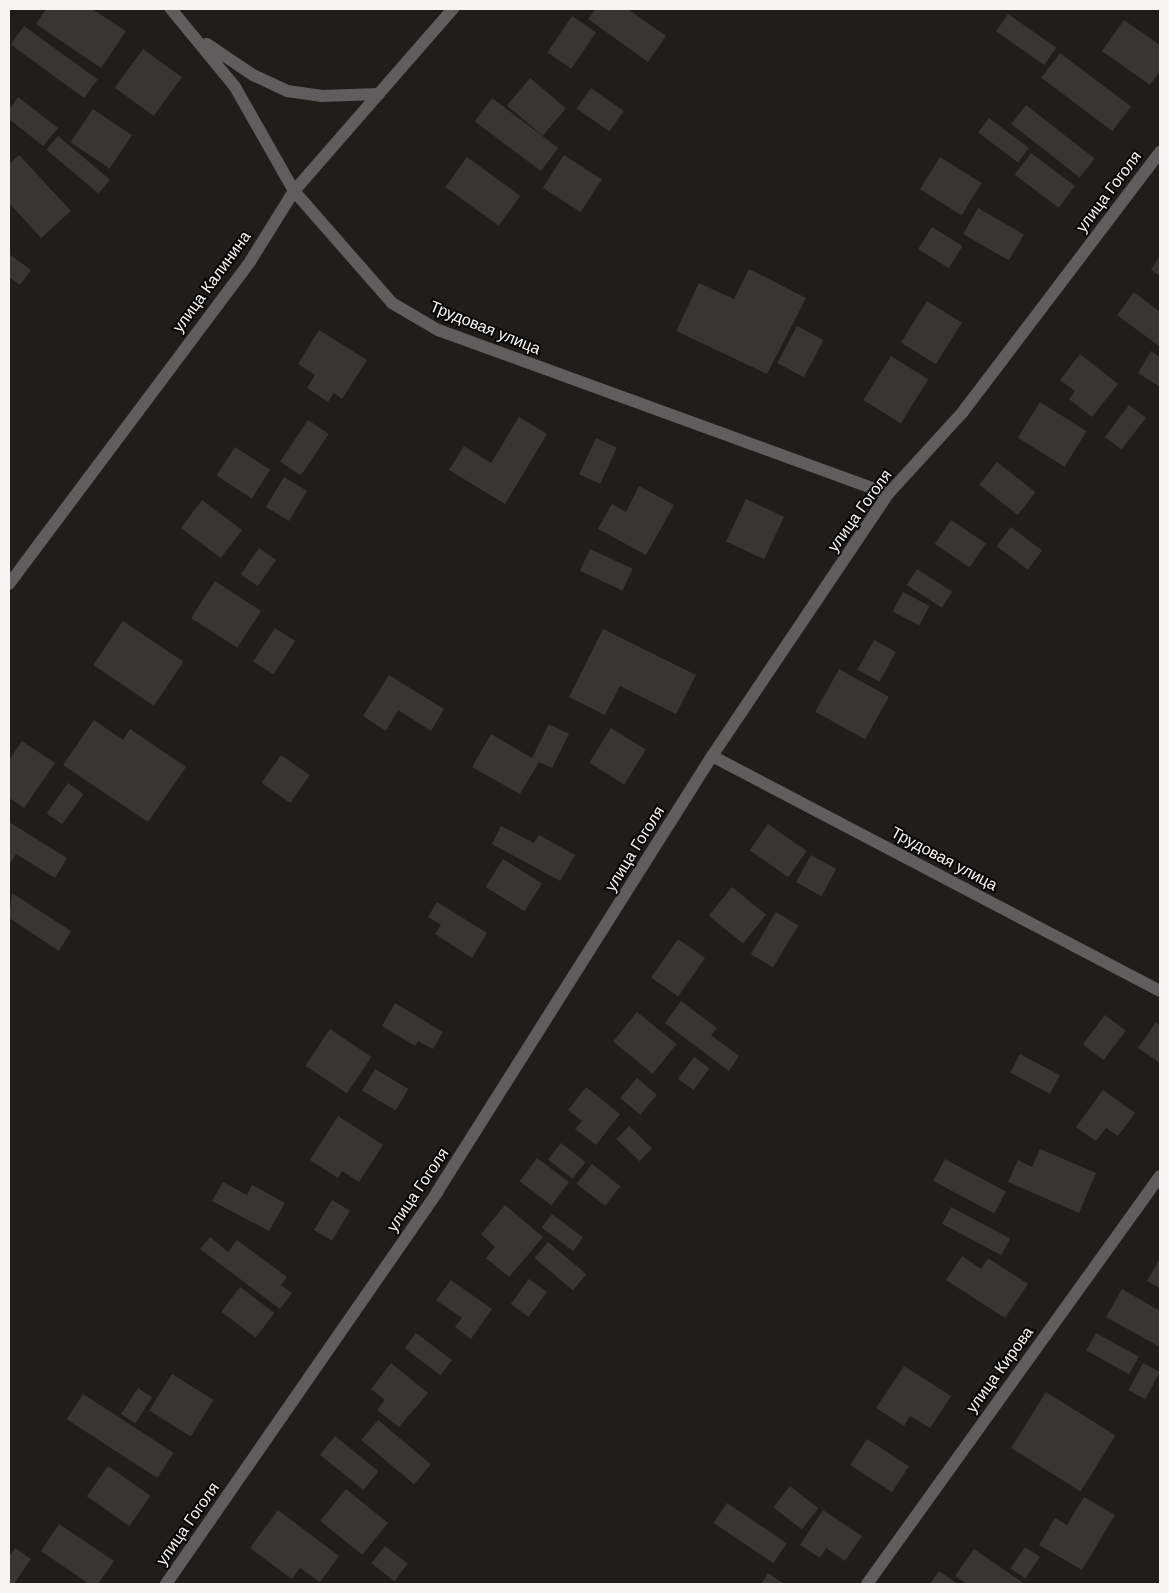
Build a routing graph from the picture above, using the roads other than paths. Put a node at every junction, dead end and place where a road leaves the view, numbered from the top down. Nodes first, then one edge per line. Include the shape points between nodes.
1 (171, 9) edge
2 (453, 9) edge
3 (197, 37) junction
4 (379, 94) junction
5 (1160, 152) edge
6 (294, 191) junction
7 (888, 494) junction
8 (9, 584) edge
9 (712, 756) junction
10 (1160, 991) edge
11 (1160, 1176) edge
12 (166, 1584) edge
13 (867, 1584) edge

1 - 3 street, Трудовая улица
2 - 4 street, улица Калинина
3 - 4 street via 252,75 287,91 321,96
3 - 6 street, Трудовая улица via 235,87
4 - 6 street, улица Калинина
5 - 7 street, улица Гоголя via 962,413
6 - 7 street, Трудовая улица via 392,303 438,330
6 - 8 street, улица Калинина via 251,260
7 - 9 street, улица Гоголя
9 - 10 street, Трудовая улица
9 - 12 street, улица Гоголя via 437,1192
11 - 13 street, улица Кирова

